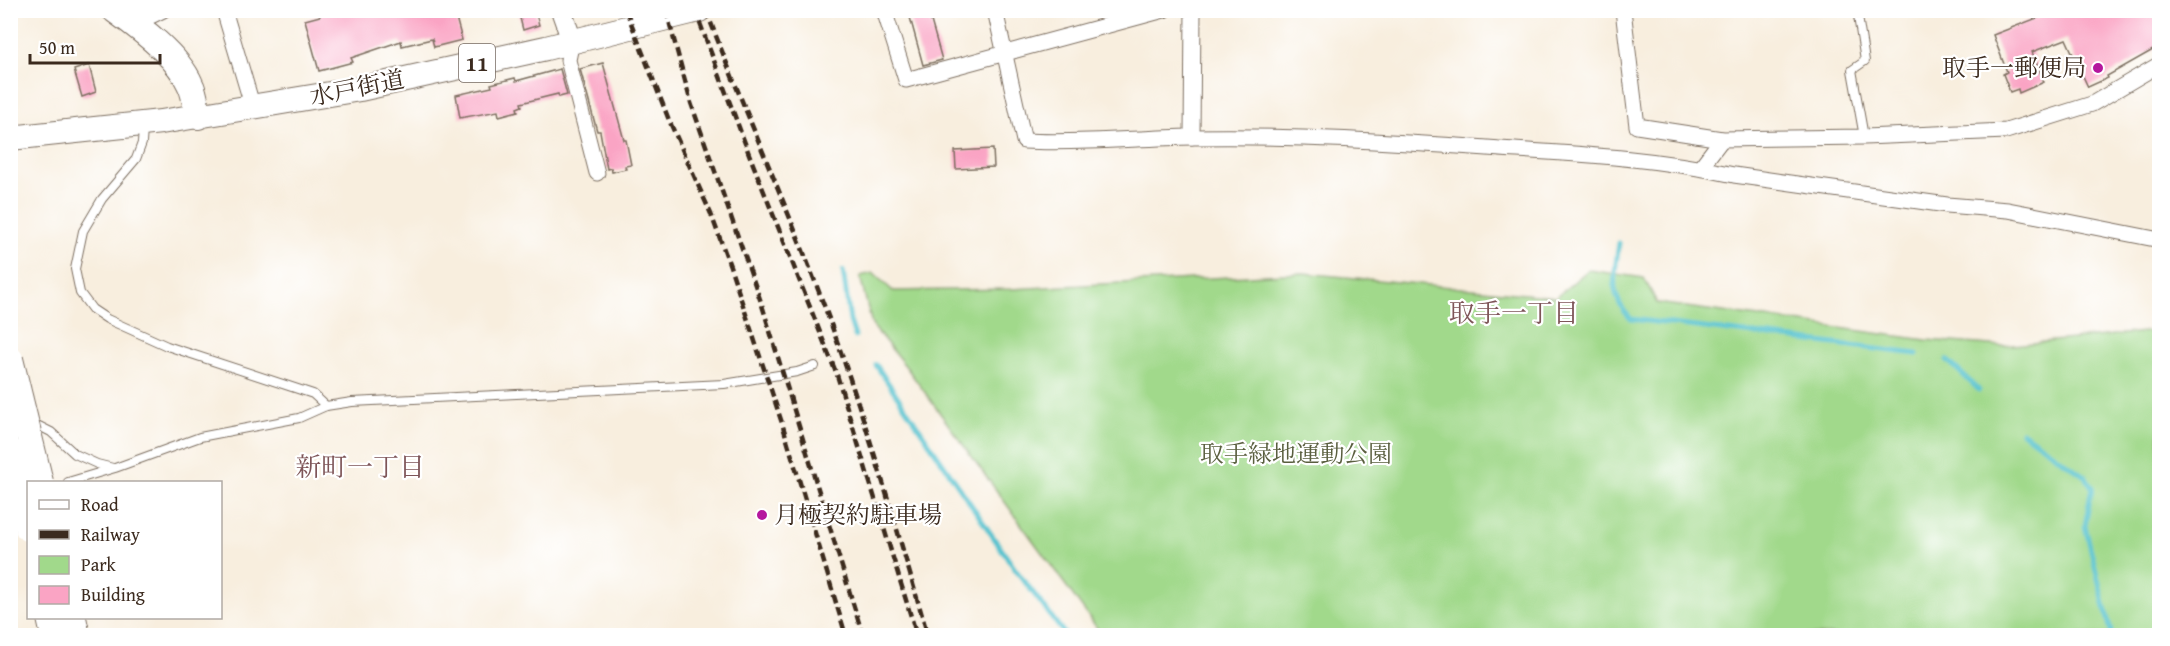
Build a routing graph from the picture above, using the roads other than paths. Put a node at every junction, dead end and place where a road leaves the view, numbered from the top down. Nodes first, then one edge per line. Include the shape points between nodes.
1 (163, 10) edge
2 (224, 10) edge
3 (561, 10) edge
4 (699, 10) edge
5 (884, 10) edge
6 (996, 10) edge
7 (1164, 10) edge
8 (1193, 10) edge
9 (1623, 10) edge
10 (1857, 10) edge
11 (124, 17) edge
12 (572, 41) junction
13 (1004, 53) junction
14 (2160, 64) edge
15 (253, 108) junction
16 (198, 116) junction
17 (144, 124) junction
18 (1192, 137) junction
19 (1864, 137) junction
20 (10, 138) edge
21 (1722, 139) junction
22 (1700, 168) junction
23 (597, 173) dead end
24 (2160, 240) edge
25 (10, 359) edge
26 (815, 366) dead end
27 (326, 406) junction
28 (10, 420) edge
29 (10, 452) edge
30 (115, 468) junction
31 (40, 481) edge
32 (74, 481) edge
33 (27, 494) edge
34 (10, 500) edge
35 (27, 524) edge
36 (50, 619) edge
37 (72, 619) edge
38 (54, 636) edge
39 (77, 636) edge

1 - 11 street
2 - 15 street
3 - 12 street
4 - 12 main road, 水戸街道 / 11
5 - 13 street via 906,80
6 - 13 street
7 - 13 street
8 - 18 street
9 - 21 street via 1637,126
10 - 19 lane via 1865,61 1852,70
11 - 16 highway via 167,54 190,83
12 - 15 main road, 水戸街道 / 11 via 360,89
12 - 23 street via 568,60
13 - 18 street via 1024,141
14 - 19 street via 2092,104 2006,131
15 - 16 main road, 水戸街道 / 11
16 - 17 main road, 水戸街道 / 11
17 - 20 main road, 水戸街道 / 11
17 - 27 lane via 136,159 102,199 83,231 75,269 80,293 92,309 107,319 166,346 313,394
18 - 22 street via 1354,139 1599,156
19 - 21 street
21 - 22 street
22 - 24 street via 1947,205 2008,210
25 - 31 highway, bridge
26 - 27 lane via 724,384
27 - 30 lane via 299,418 200,437
28 - 30 lane via 32,422 51,432 75,454
29 - 35 highway, bridge
30 - 32 lane
33 - 34 lane
36 - 38 highway
37 - 39 highway

